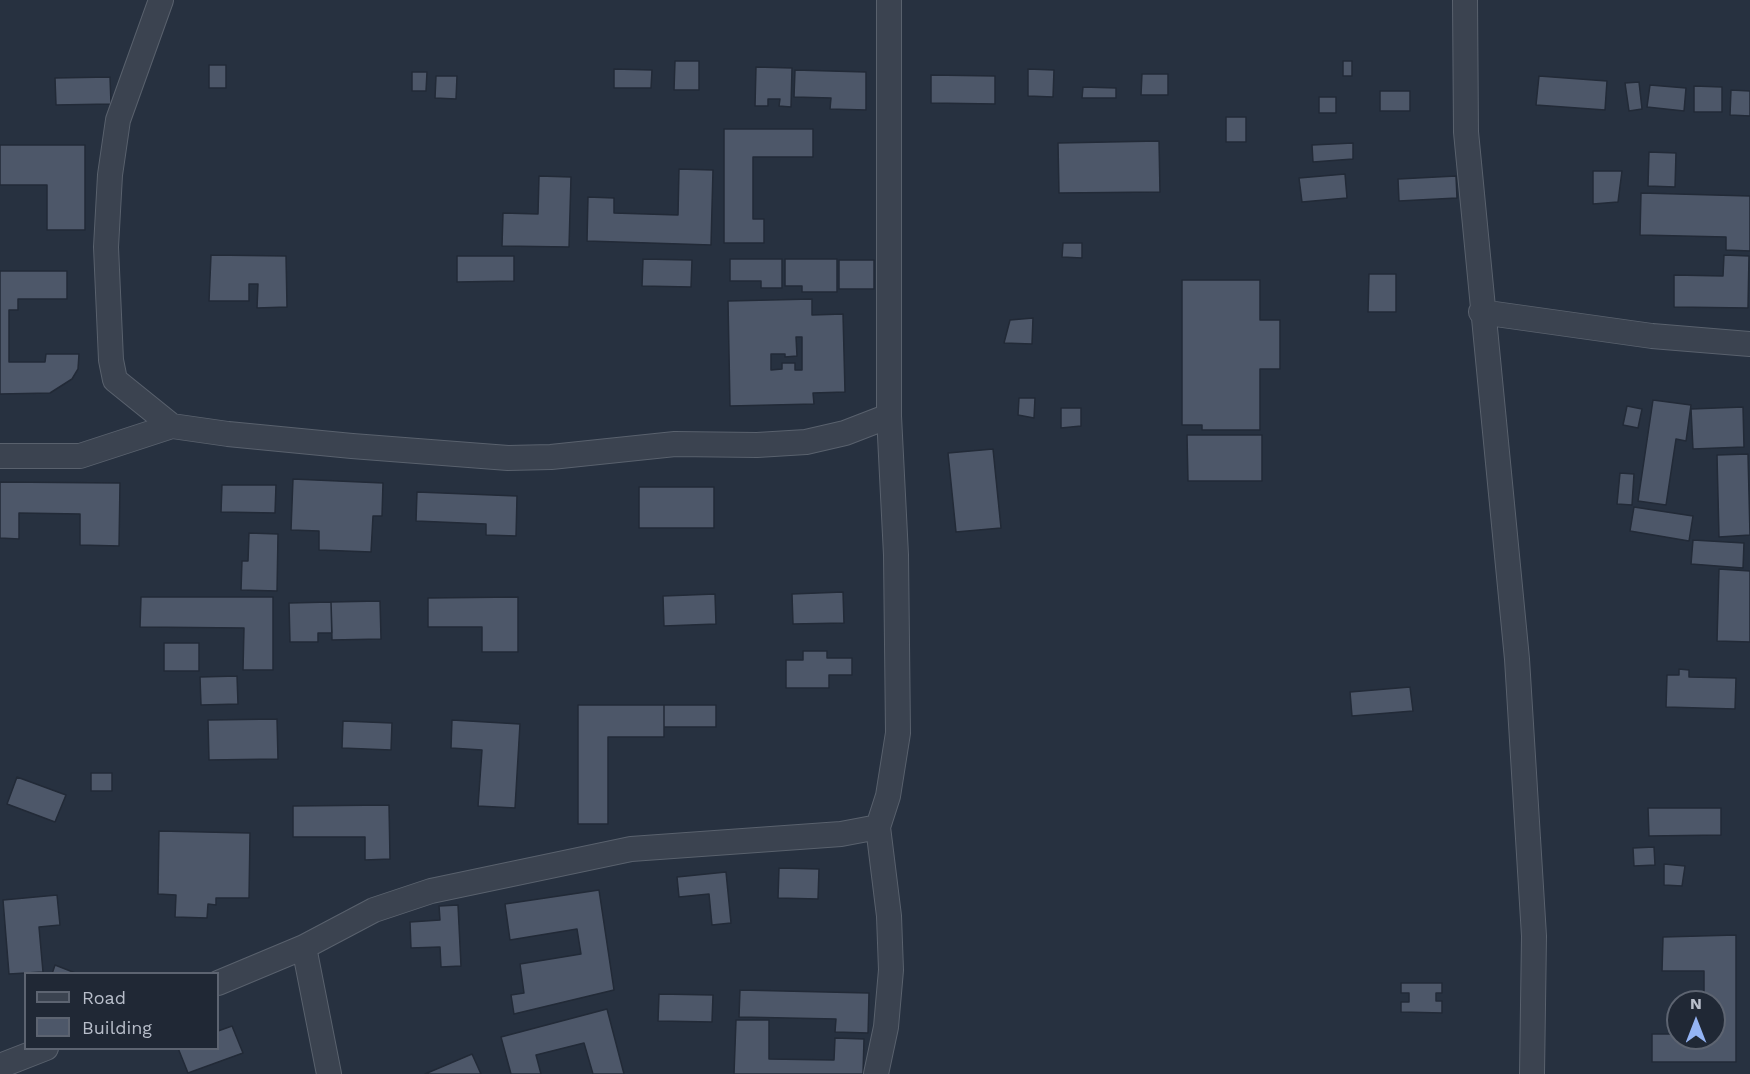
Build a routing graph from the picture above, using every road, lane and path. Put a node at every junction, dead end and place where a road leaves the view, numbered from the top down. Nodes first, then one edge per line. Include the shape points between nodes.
1 (161, 0) edge
2 (889, 0) edge
3 (1465, 0) edge
4 (1481, 312) junction
5 (1750, 344) edge
6 (889, 416) junction
7 (172, 426) junction
8 (0, 456) edge
9 (878, 827) junction
10 (304, 947) junction
11 (219, 983) edge
12 (41, 1050) edge
13 (0, 1066) edge
14 (329, 1074) edge
15 (876, 1074) edge
16 (1532, 1074) edge

1 - 7 street via 118,120 106,247 115,380
2 - 6 street
3 - 4 street via 1466,132
4 - 5 street via 1652,336
4 - 16 street via 1517,659 1534,936
6 - 7 street via 845,433 806,442 675,444 530,458 352,446
6 - 9 street via 896,555 898,733 888,796
7 - 8 street via 80,456
9 - 10 street via 842,834 631,849 431,891 374,909
9 - 15 street via 891,970 886,1027
10 - 11 street
10 - 14 street
12 - 13 street

